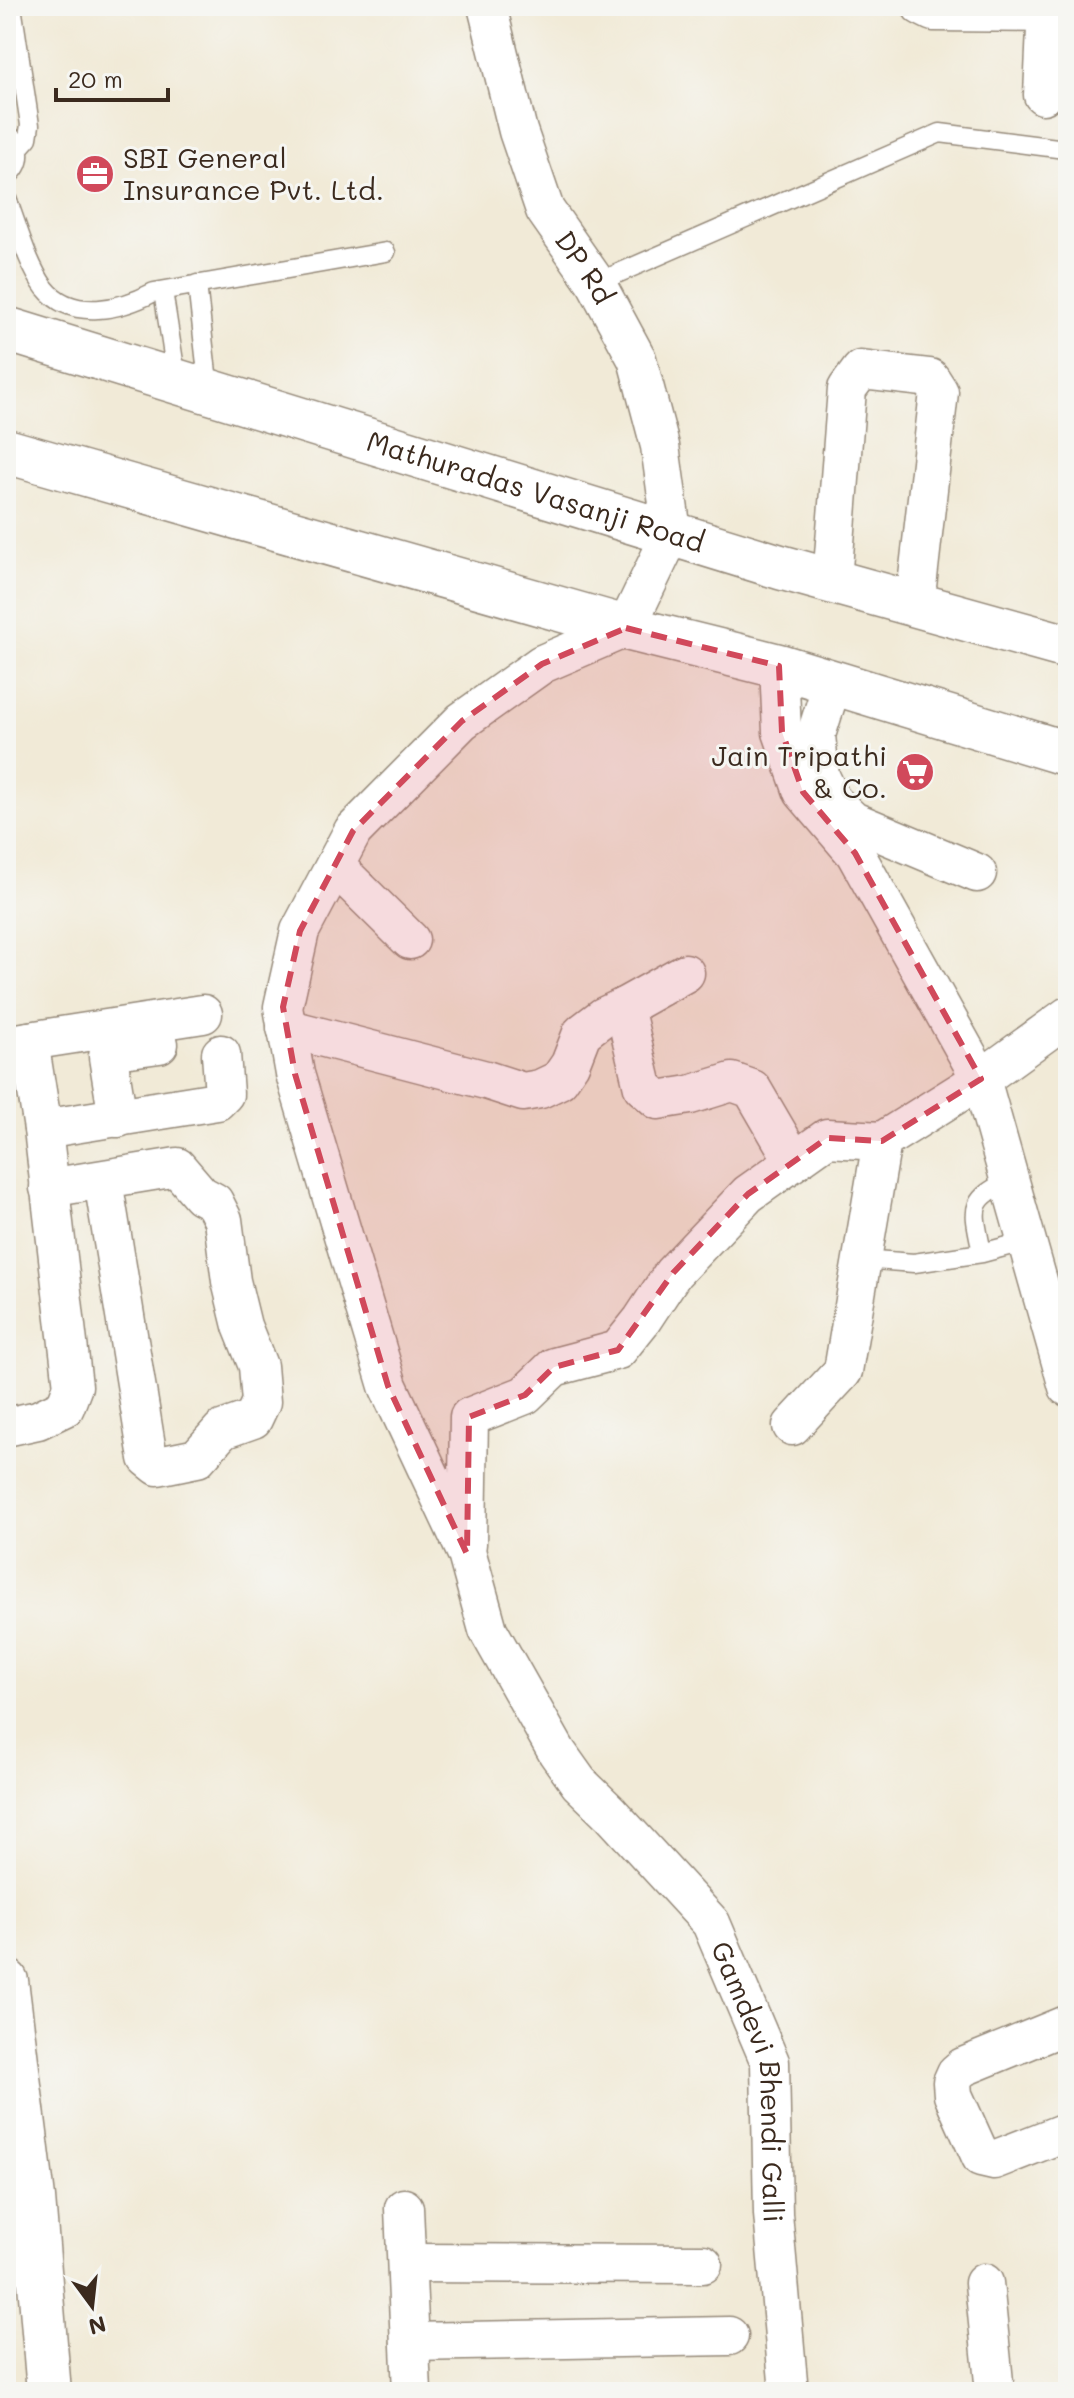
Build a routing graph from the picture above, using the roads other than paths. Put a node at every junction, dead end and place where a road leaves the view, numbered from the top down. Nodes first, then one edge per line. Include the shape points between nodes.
1 (12, 6) edge
2 (487, 6) edge
3 (921, 6) edge
4 (1054, 10) edge
5 (1043, 95) dead end
6 (6, 133) edge
7 (19, 148) junction
8 (1065, 149) dead end
9 (6, 177) edge
10 (6, 196) edge
11 (386, 252) dead end
12 (596, 283) junction
13 (197, 284) junction
14 (163, 291) junction
15 (6, 329) edge
16 (193, 386) junction
17 (6, 451) edge
18 (672, 532) junction
19 (832, 581) junction
20 (915, 604) junction
21 (626, 628) junction
22 (1068, 647) edge
23 (779, 666) junction
24 (832, 684) junction
25 (1068, 754) edge
26 (335, 866) junction
27 (977, 873) dead end
28 (410, 940) dead end
29 (685, 973) dead end
30 (624, 1007) junction
31 (1068, 1016) edge
32 (286, 1028) junction
33 (211, 1035) junction
34 (18, 1043) edge
35 (981, 1079) junction
36 (118, 1118) junction
37 (43, 1129) junction
38 (882, 1141) junction
39 (794, 1161) junction
40 (103, 1180) junction
41 (1009, 1180) junction
42 (49, 1188) junction
43 (1027, 1241) junction
44 (982, 1253) junction
45 (862, 1259) junction
46 (1067, 1379) edge
47 (792, 1426) dead end
48 (6, 1427) edge
49 (467, 1554) junction
50 (6, 1981) edge
51 (1068, 2024) edge
52 (1068, 2131) edge
53 (404, 2208) dead end
54 (407, 2263) junction
55 (703, 2264) dead end
56 (984, 2283) dead end
57 (729, 2336) dead end
58 (410, 2342) junction
59 (49, 2392) edge
60 (412, 2392) edge
61 (789, 2392) edge
62 (995, 2392) edge

1 - 7 lane via 30,125
2 - 12 street, DP Rd via 518,131 545,210
3 - 4 street via 933,12
4 - 5 street
6 - 7 lane
7 - 9 lane via 19,163
8 - 12 lane via 940,133
10 - 14 lane via 36,273 52,295 85,309 112,309
11 - 13 lane
12 - 18 street, DP Rd via 637,359 660,446
13 - 14 lane
13 - 16 lane
14 - 16 lane
15 - 16 main road, Mathuradas Vasanji Road
16 - 18 main road, Mathuradas Vasanji Road
17 - 21 main road
18 - 19 main road, Mathuradas Vasanji Road
18 - 21 street
19 - 20 main road, Mathuradas Vasanji Road
19 - 20 street via 847,389 861,370 930,378 939,392
20 - 22 main road, Mathuradas Vasanji Road
21 - 23 main road
21 - 26 street via 542,664 462,721 353,831
23 - 24 main road
23 - 35 street via 782,732 803,792 855,853
24 - 25 main road
24 - 27 street via 816,735 820,776 832,801 853,821
26 - 28 street
26 - 32 street via 300,931 283,1007
29 - 30 street
30 - 32 street via 582,1033 559,1080 523,1092
30 - 39 street via 643,1087 658,1100 732,1082 752,1089
31 - 35 street
32 - 49 street via 388,1386
33 - 34 street
33 - 36 street via 115,1050 108,1057
33 - 36 street via 224,1094 217,1101
34 - 37 street
35 - 38 street
35 - 41 street
36 - 37 street
37 - 42 street
38 - 39 street via 827,1138
38 - 45 street
39 - 49 street via 748,1194 673,1273 618,1350 554,1367 525,1395 469,1417
40 - 40 street via 177,1167 214,1202 223,1220 231,1281 258,1366 261,1402 253,1419 222,1430 197,1458 158,1466 148,1458
40 - 42 street
41 - 43 street
41 - 44 lane via 982,1194 977,1204
42 - 48 street via 73,1386 65,1407
43 - 44 lane
43 - 46 street
44 - 45 lane via 914,1263
45 - 47 street via 843,1371
49 - 61 street, Gamdevi Bhendi Galli via 488,1630 557,1752 579,1783 711,1923 770,2062 773,2214
50 - 59 main road via 33,2198
51 - 52 street via 963,2067 952,2088 985,2159
53 - 54 street
54 - 55 street
54 - 58 street
56 - 62 street
57 - 58 street
58 - 60 street

